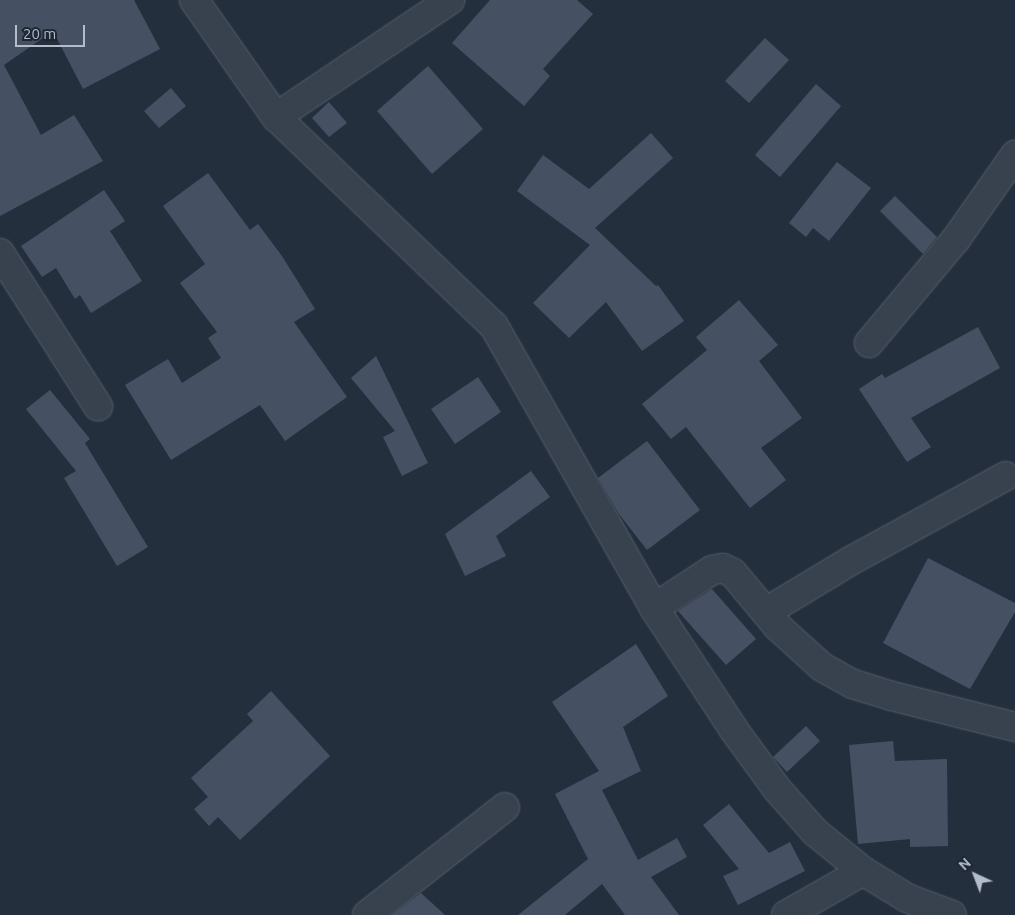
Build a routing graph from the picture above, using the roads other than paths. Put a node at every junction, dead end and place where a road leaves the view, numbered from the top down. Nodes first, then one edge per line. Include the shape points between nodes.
1 (194, 0) edge
2 (450, 0) edge
3 (276, 117) junction
4 (1015, 155) edge
5 (0, 253) edge
6 (869, 343) dead end
7 (98, 406) dead end
8 (1006, 476) dead end
9 (654, 608) junction
10 (766, 612) junction
11 (1015, 726) edge
12 (505, 807) dead end
13 (863, 871) junction
14 (367, 915) edge
15 (786, 915) edge
16 (952, 915) edge

1 - 3 street
2 - 3 street
3 - 9 street via 494,326
4 - 6 street via 956,239
5 - 7 street
8 - 10 street via 852,560
9 - 10 street via 712,570 723,568 733,573
9 - 13 street via 723,714 777,789 815,832
10 - 11 street via 800,650 853,684 955,714
12 - 14 street
13 - 15 street
13 - 16 street via 907,898

